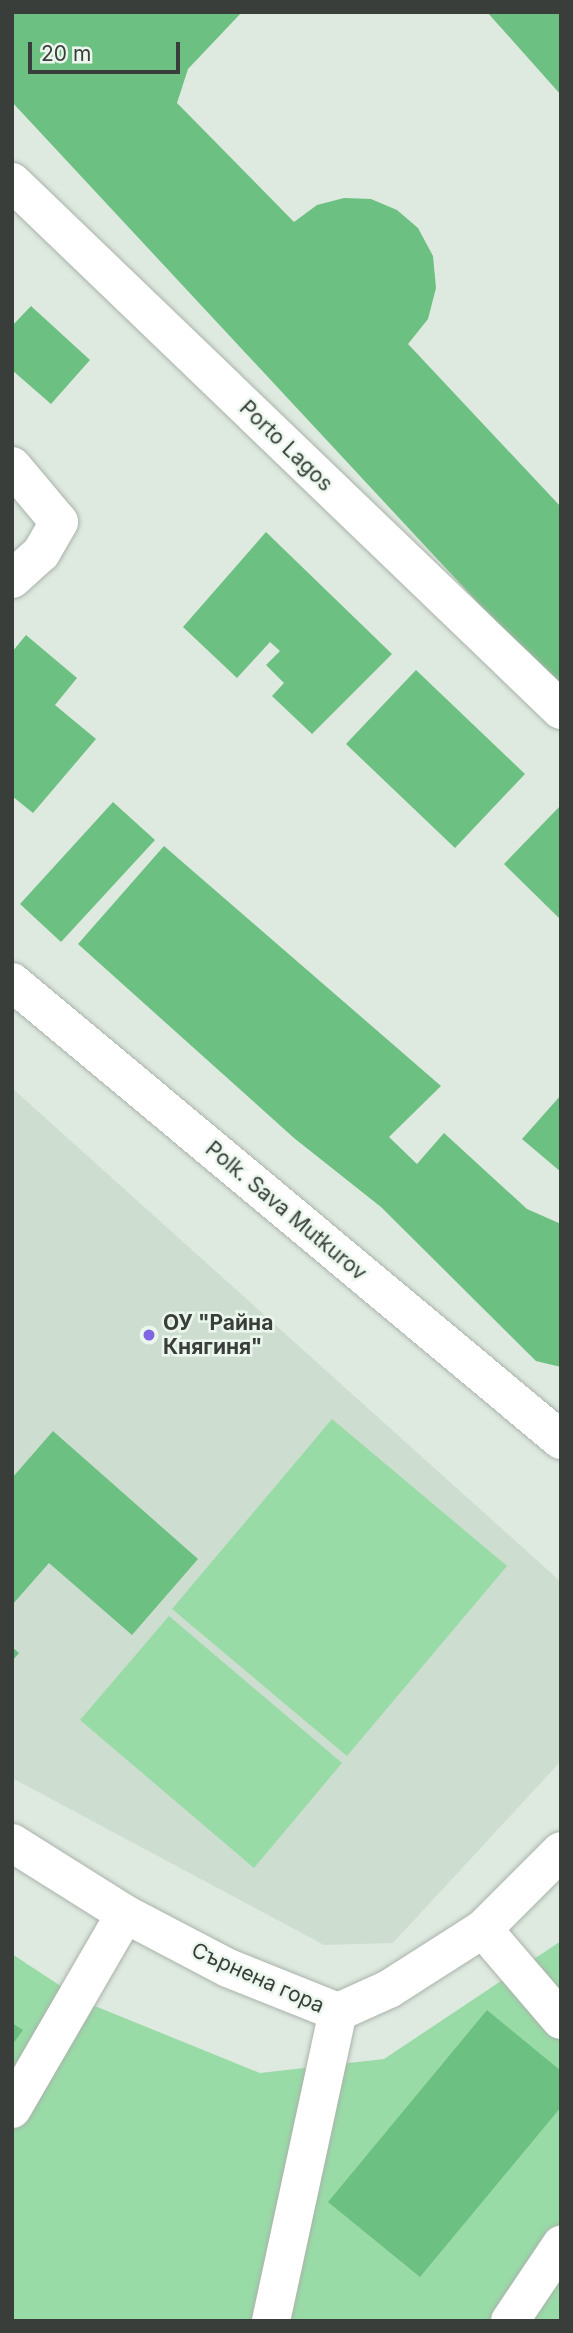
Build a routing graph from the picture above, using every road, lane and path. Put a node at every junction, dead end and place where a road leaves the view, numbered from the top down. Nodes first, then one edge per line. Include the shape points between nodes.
1 (12, 182) edge
2 (12, 466) edge
3 (12, 579) edge
4 (561, 710) edge
5 (12, 982) edge
6 (561, 1440) edge
7 (12, 1843) edge
8 (561, 1851) edge
9 (125, 1914) junction
10 (483, 1929) junction
11 (338, 2012) junction
12 (561, 2020) edge
13 (12, 2109) edge
14 (561, 2245) edge
15 (271, 2321) edge
16 (510, 2321) edge

1 - 4 street, Porto Lagos
2 - 3 street via 59,522 41,553
5 - 6 street, Polk. Sava Mutkurov
7 - 9 street, Сърнена гора
8 - 10 street, Сърнена гора
9 - 11 street, Сърнена гора via 228,1968
9 - 13 street
10 - 11 street, Сърнена гора via 389,1989
10 - 12 street
11 - 15 street
14 - 16 street

